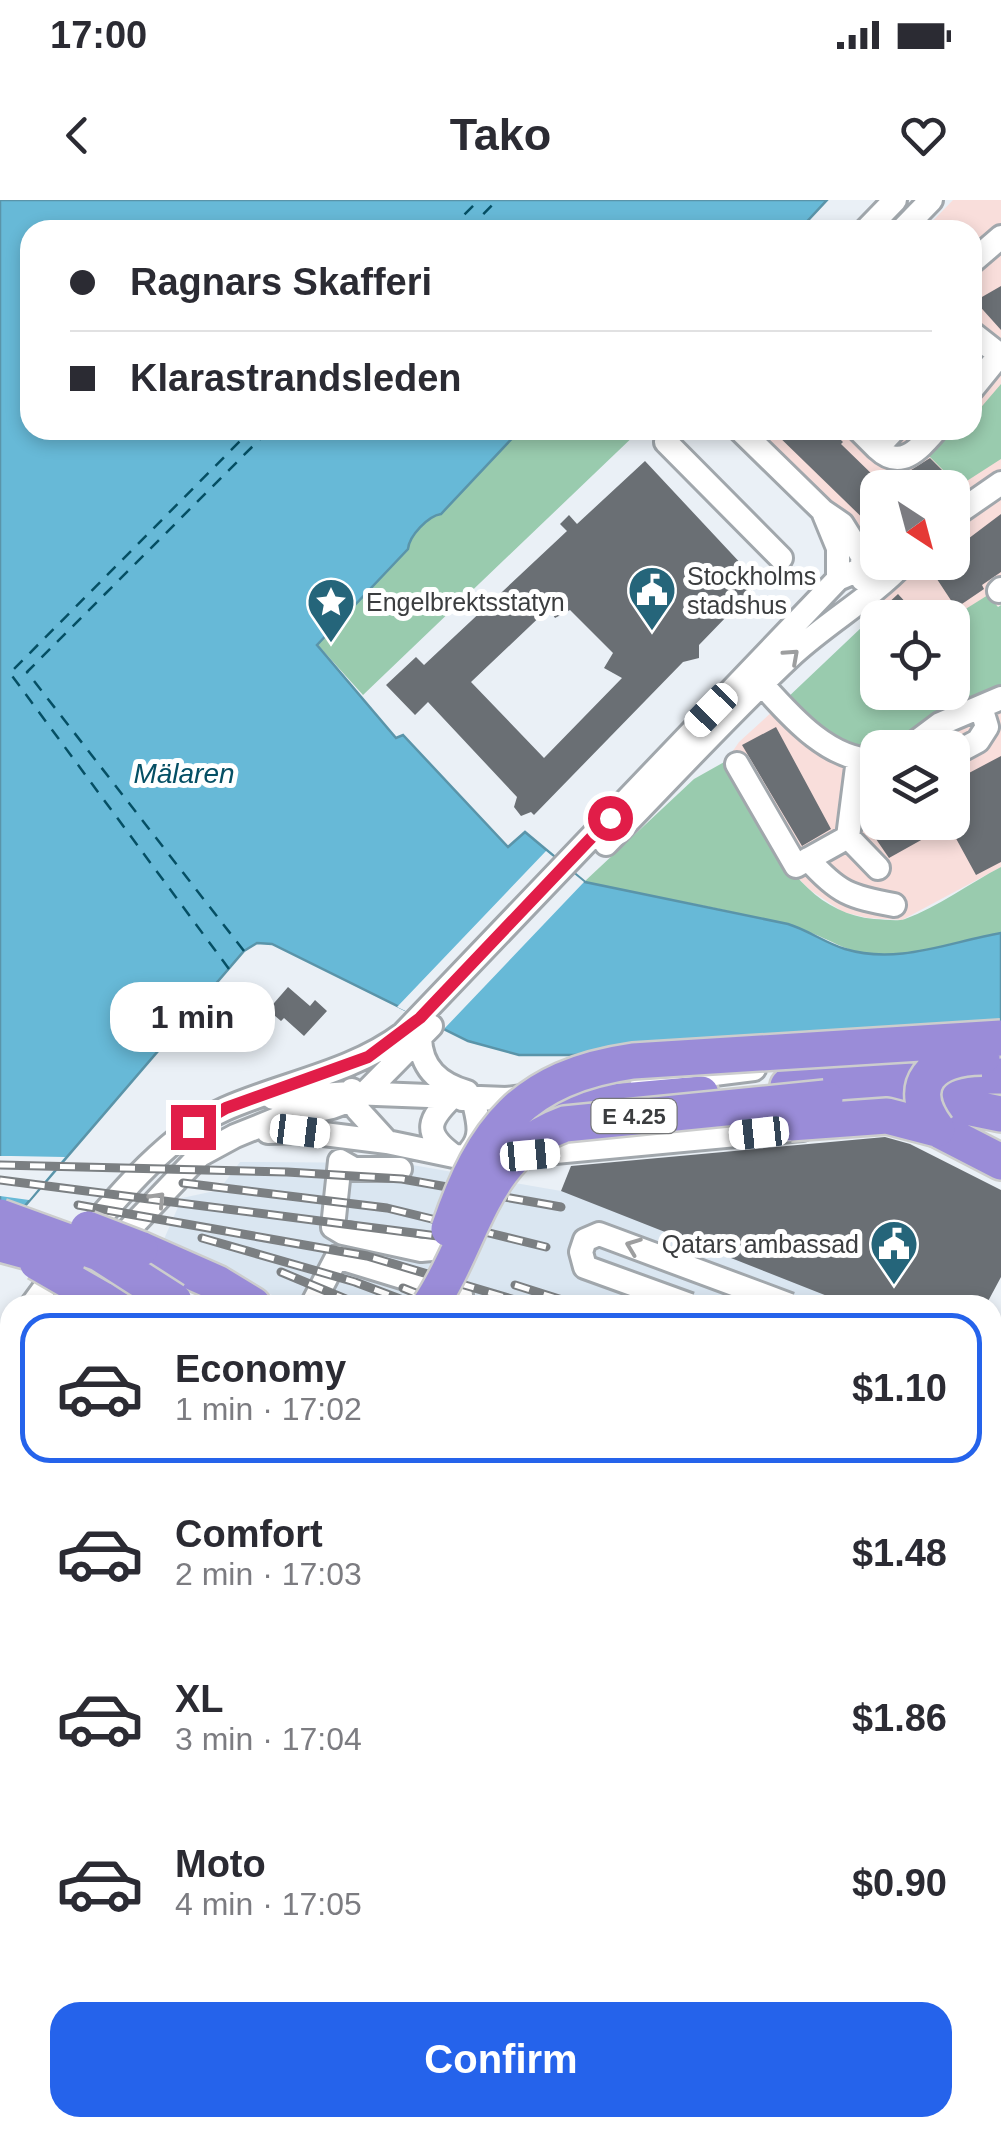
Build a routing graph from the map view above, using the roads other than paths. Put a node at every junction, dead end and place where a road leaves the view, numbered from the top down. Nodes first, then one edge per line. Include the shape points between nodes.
1 (895, 200) edge
2 (931, 200) edge
3 (876, 220) edge
4 (912, 220) edge
5 (1001, 237) edge
6 (982, 253) edge
7 (982, 341) edge
8 (982, 377) edge
9 (666, 440) edge
10 (750, 440) edge
11 (870, 440) edge
12 (885, 440) edge
13 (927, 440) edge
14 (878, 448) junction
15 (1001, 483) edge
16 (970, 505) edge
17 (823, 511) junction
18 (860, 549) edge
19 (780, 558) dead end
20 (860, 569) edge
21 (838, 579) junction
22 (864, 580) edge
23 (886, 580) edge
24 (837, 618) junction
25 (756, 678) junction
26 (991, 702) edge
27 (932, 730) edge
28 (970, 745) edge
29 (860, 757) edge
30 (737, 764) dead end
31 (860, 791) edge
32 (848, 838) junction
33 (808, 859) junction
34 (878, 868) dead end
35 (894, 905) dead end
36 (425, 1027) junction
37 (1001, 1038) edge
38 (389, 1044) junction
39 (1001, 1058) edge
40 (1001, 1074) edge
41 (828, 1090) junction
42 (357, 1095) junction
43 (253, 1099) junction
44 (1001, 1099) edge
45 (471, 1100) junction
46 (1001, 1114) edge
47 (938, 1130) junction
48 (1001, 1131) edge
49 (235, 1136) junction
50 (387, 1142) junction
51 (584, 1151) junction
52 (458, 1156) junction
53 (1001, 1162) edge
54 (400, 1169) dead end
55 (482, 1206) junction
56 (4, 1227) edge
57 (440, 1239) junction
58 (128, 1246) junction
59 (40, 1295) edge
60 (79, 1295) edge
61 (93, 1295) edge
62 (128, 1295) edge
63 (164, 1295) edge
64 (207, 1295) edge
65 (237, 1295) edge
66 (324, 1295) edge
67 (413, 1295) edge
68 (432, 1295) edge
69 (444, 1295) edge
70 (662, 1295) edge
71 (763, 1295) edge

1 - 3 street
2 - 4 street
5 - 6 street
7 - 8 street via 998,357
9 - 19 street
10 - 17 street
11 - 14 street
12 - 14 street
13 - 14 street via 903,459
15 - 16 street
17 - 18 street
17 - 21 street via 838,548
20 - 21 street
21 - 25 street
22 - 24 street
23 - 24 street
25 -> 24 street
25 - 29 street via 815,735
25 - 36 street
26 - 27 street
26 - 28 street via 987,727
30 - 33 street via 796,866
31 - 32 street
32 - 33 street
32 - 34 street
33 - 35 street via 831,885
36 - 38 street
36 - 42 street
36 - 45 street via 425,1063
37 - 57 highway, bridge via 633,1061 571,1076 522,1104 494,1132
38 - 42 street via 357,1080
38 - 43 street
39 - 47 highway, bridge via 950,1060 928,1076 924,1111
40 - 41 highway, E 4.25
40 - 45 street via 856,1057
41 - 44 highway, E 4.25
41 - 46 highway
41 - 55 highway, E 4.25, bridge via 565,1124 524,1144 502,1166
41 - 57 highway, E 4.25, bridge via 591,1103 544,1115 490,1156
42 - 43 street
42 - 45 street
42 - 49 street
42 - 50 street via 364,1118
43 - 59 street via 177,1140 91,1228
45 - 51 street via 504,1123
45 - 52 street via 478,1139
45 - 52 street via 435,1114 432,1130
47 - 53 highway
47 - 55 highway, bridge via 887,1116 584,1141 544,1152
48 - 51 street via 896,1119
49 - 50 street via 300,1131
58 -> 49 street via 200,1155
50 - 52 street
51 - 52 street
54 - 57 street via 340,1162 348,1194 333,1227 421,1250
55 - 69 highway, E 4.25, bridge
56 - 58 highway, bridge via 80,1226
56 - 61 highway, bridge
56 - 62 highway, bridge
56 - 63 highway, bridge via 99,1253
57 - 67 highway, E 4.25
58 - 60 street
58 - 64 highway
58 - 65 highway
66 - 68 street via 336,1285 337,1257
71 -> 70 street, bridge via 599,1234 585,1240 585,1267

